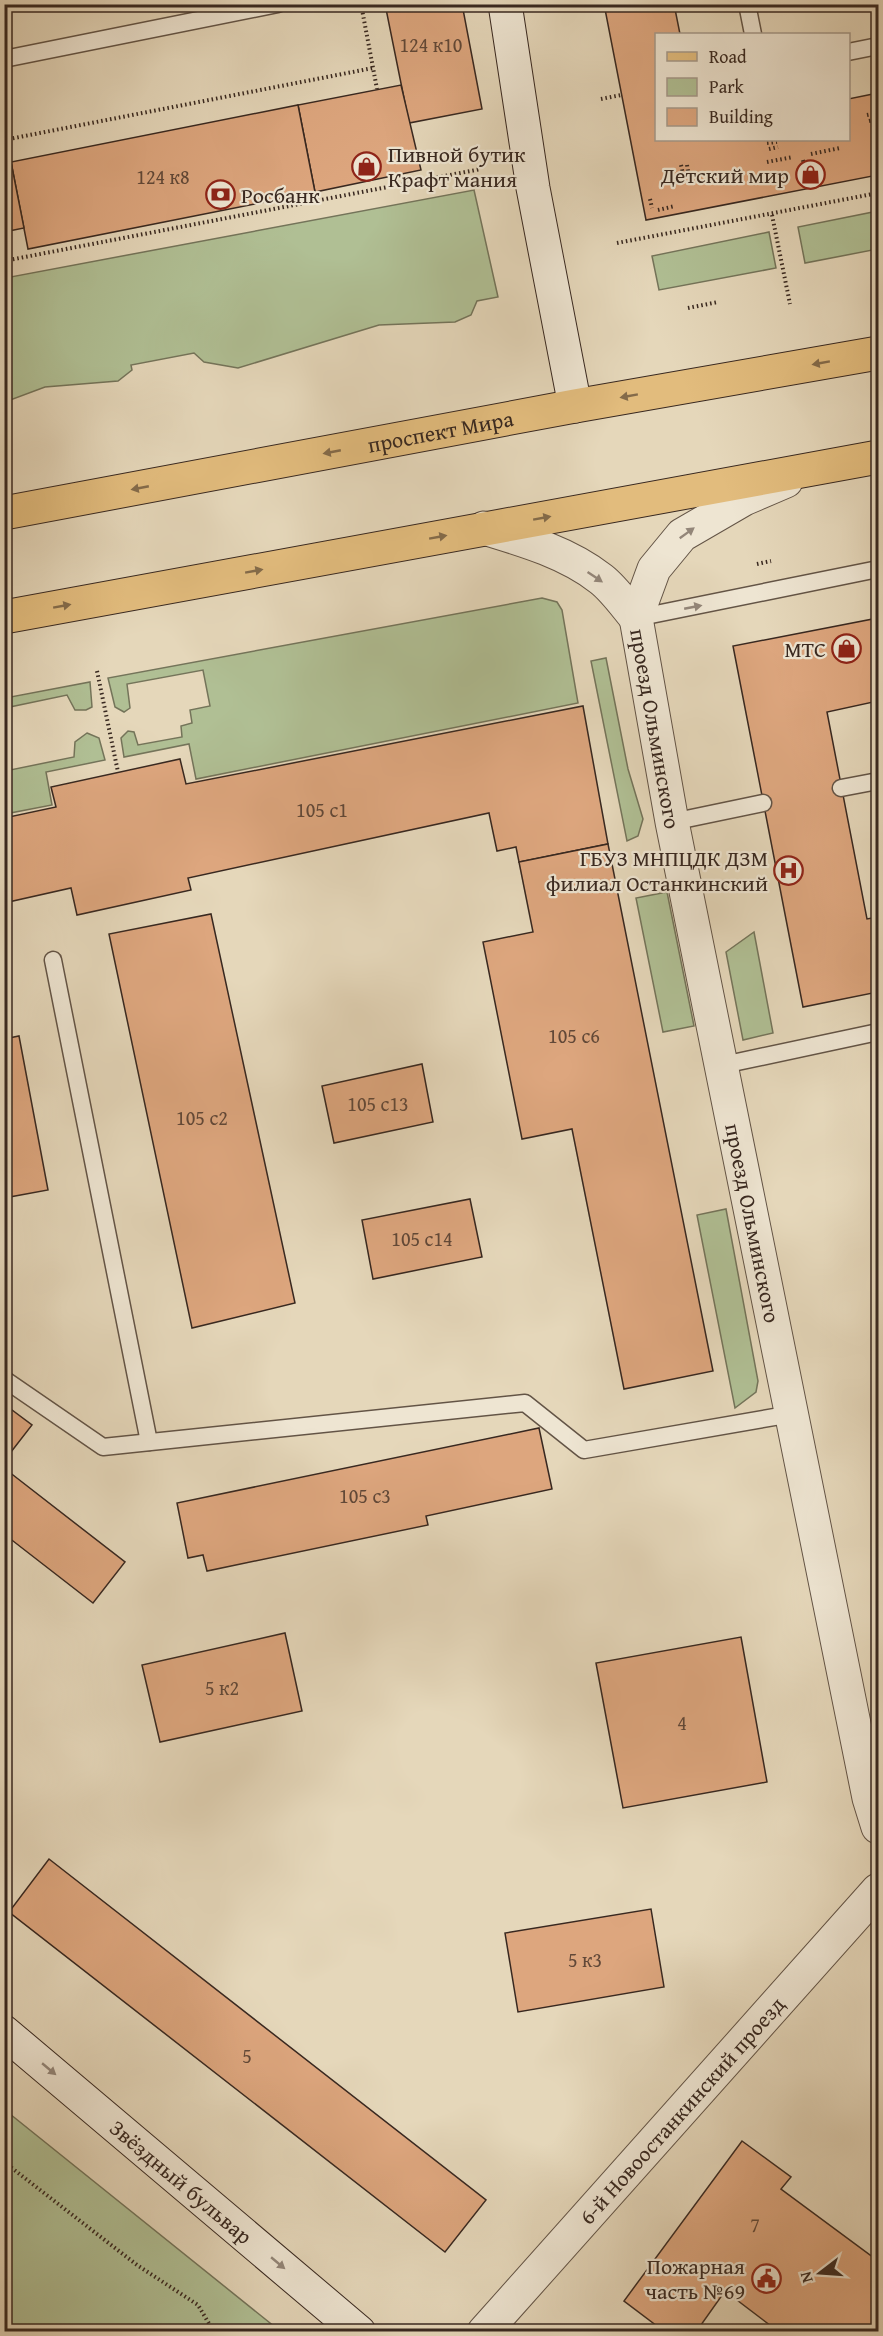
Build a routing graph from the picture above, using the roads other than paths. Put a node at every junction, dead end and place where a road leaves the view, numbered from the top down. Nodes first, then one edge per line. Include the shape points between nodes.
1 (278, 4) edge
2 (505, 4) edge
3 (747, 4) edge
4 (753, 33) edge
5 (879, 46) edge
6 (850, 52) edge
7 (4, 59) edge
8 (879, 353) edge
9 (575, 406) junction
10 (879, 458) edge
11 (812, 469) junction
12 (4, 513) edge
13 (484, 528) junction
14 (879, 569) edge
15 (4, 617) edge
16 (636, 618) junction
17 (879, 781) edge
18 (841, 788) dead end
19 (763, 803) dead end
20 (672, 822) junction
21 (53, 960) dead end
22 (879, 1032) edge
23 (723, 1065) junction
24 (4, 1379) edge
25 (792, 1414) junction
26 (149, 1442) junction
27 (879, 1827) edge
28 (879, 1890) edge
29 (4, 2032) edge
30 (359, 2331) edge
31 (484, 2331) edge

1 - 7 lane
2 - 9 street via 533,188
3 - 4 lane
5 - 6 lane
8 -> 9 main road, проспект Мира
9 -> 12 main road, проспект Мира
10 - 11 main road
13 -> 11 main road
16 -> 11 street, проезд Ольминского via 654,569 682,535 744,499
15 -> 13 main road
13 -> 16 street, проезд Ольминского via 569,560 601,580
16 -> 14 lane
16 - 20 street, проезд Ольминского
17 - 18 lane
19 - 20 lane
20 - 23 street, проезд Ольминского
21 - 26 lane
22 - 23 lane
23 - 25 street, проезд Ольминского
24 - 26 lane via 103,1447
25 - 26 lane via 584,1450 525,1403
25 - 27 street, проезд Ольминского via 869,1798
28 - 31 street, 6-й Новоостанкинский проезд
29 -> 30 street, Звёздный бульвар

